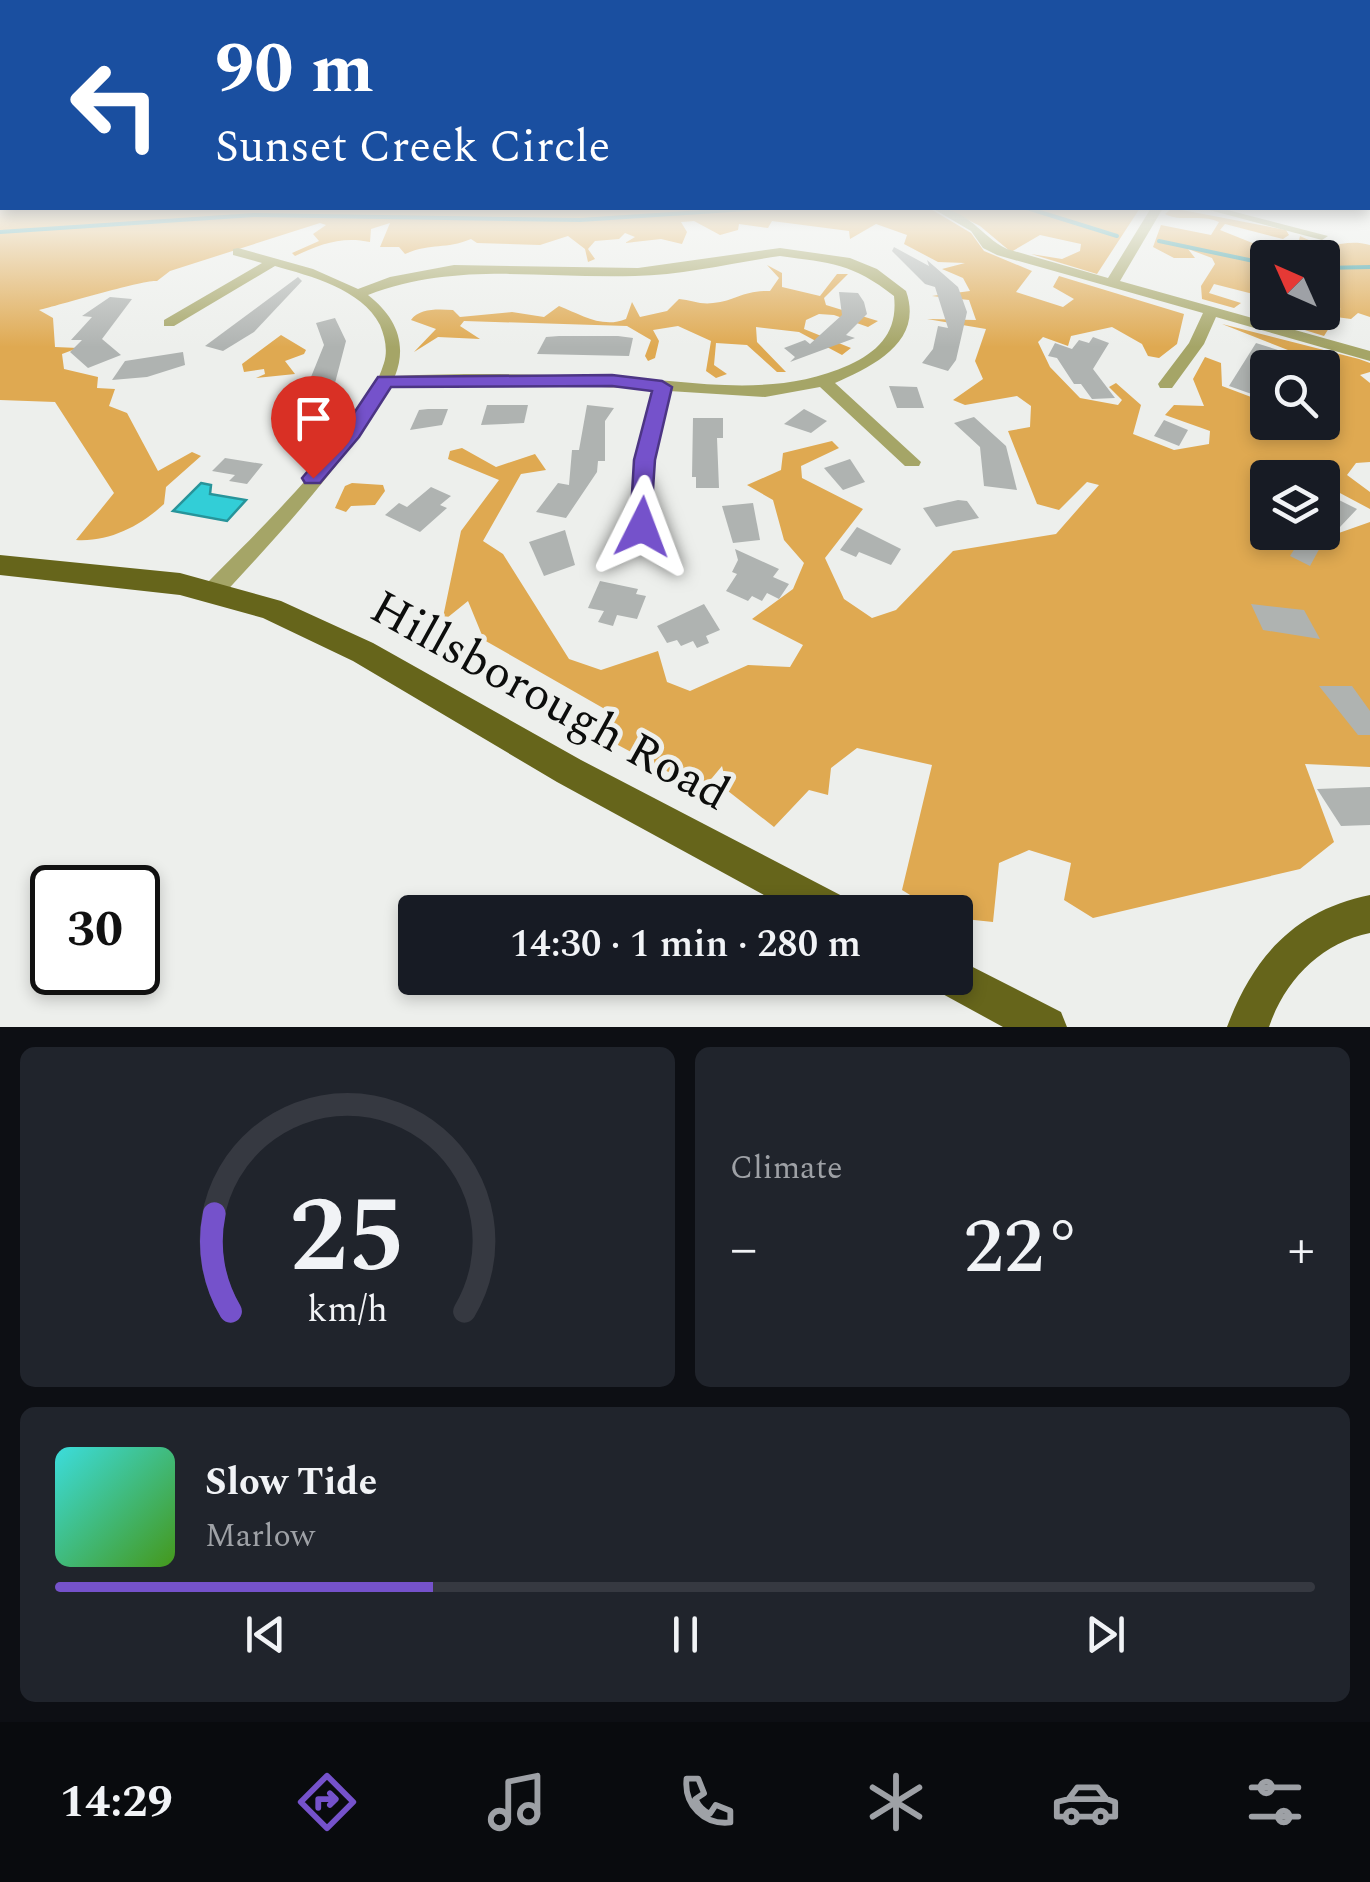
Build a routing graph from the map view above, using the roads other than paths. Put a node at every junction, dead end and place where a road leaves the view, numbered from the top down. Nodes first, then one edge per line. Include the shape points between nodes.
1 (1000, 251) edge
2 (1132, 251) edge
3 (238, 252) dead end
4 (271, 264) junction
5 (1112, 283) junction
6 (358, 294) junction
7 (1212, 310) junction
8 (169, 323) dead end
9 (1370, 356) edge
10 (385, 381) junction
11 (824, 382) junction
12 (1166, 384) dead end
13 (662, 387) junction
14 (912, 462) dead end
15 (642, 527) dead end
16 (0, 565) edge
17 (214, 590) junction
18 (800, 895) edge
19 (1370, 914) edge
20 (973, 988) edge
21 (1046, 1027) edge
22 (1248, 1027) edge

1 - 5 street
2 - 5 street
3 - 4 street
4 - 6 street
4 - 8 street
5 - 7 street
6 - 10 street via 376,308 394,341
6 - 11 street via 454,269 623,273 780,252 826,256 892,284 904,311 897,338 884,350
7 - 9 street
7 - 12 street
10 - 13 street
10 - 17 street via 352,433
11 - 13 street via 750,394
11 - 14 street
13 - 15 street via 645,460
16 - 17 main road, Hillsborough Road
17 - 18 main road, Hillsborough Road via 271,608 363,652
19 - 22 main road via 1310,934 1278,969
20 - 21 main road

